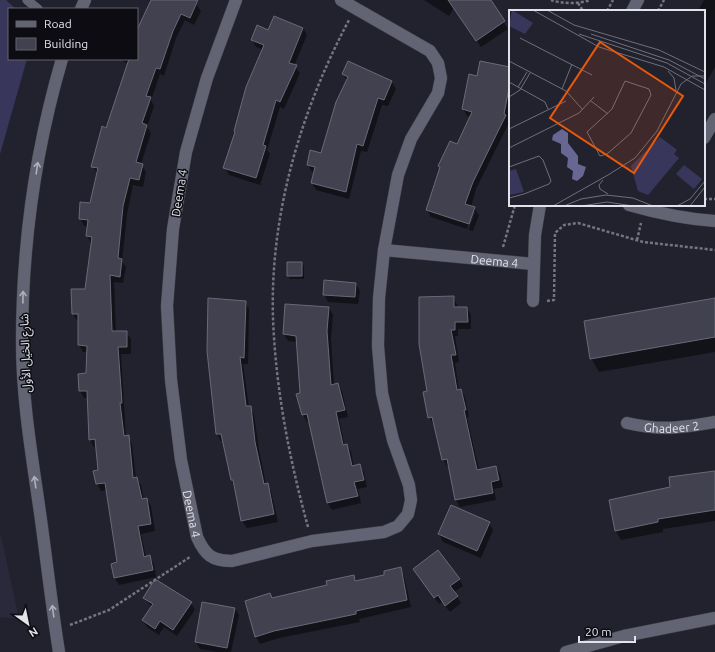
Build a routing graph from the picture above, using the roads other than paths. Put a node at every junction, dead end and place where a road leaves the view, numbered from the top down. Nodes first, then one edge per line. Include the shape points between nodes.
1 (27, 0) edge
2 (236, 0) edge
3 (341, 0) edge
4 (638, 0) edge
5 (37, 8) edge
6 (633, 10) edge
7 (62, 60) edge
8 (715, 119) edge
9 (705, 136) edge
10 (540, 206) edge
11 (632, 206) edge
12 (715, 221) edge
13 (384, 250) junction
14 (533, 264) junction
15 (533, 301) road end
16 (715, 422) edge
17 (627, 423) dead end
18 (715, 618) edge
19 (59, 651) edge
20 (566, 652) edge

1 - 5 lane
2 - 13 street, Deema 4 via 207,78 186,152 173,229 167,306 171,380 181,460 197,537 202,549 210,557 232,561 312,541 384,532 398,526 408,514 411,500 409,485 393,440 382,394 378,346
3 - 13 street, Deema 4 via 430,51 438,63 441,78 438,93 411,139 398,175
4 - 6 street
19 -> 7 street, شارع الخيل الأول via 32,462 22,343 29,218 38,157
8 - 9 street
10 - 14 street
11 - 12 street via 691,220
13 - 14 street, Deema 4
14 - 15 street
16 - 17 street, Ghadeer 2 via 669,429
18 - 20 street via 624,636

